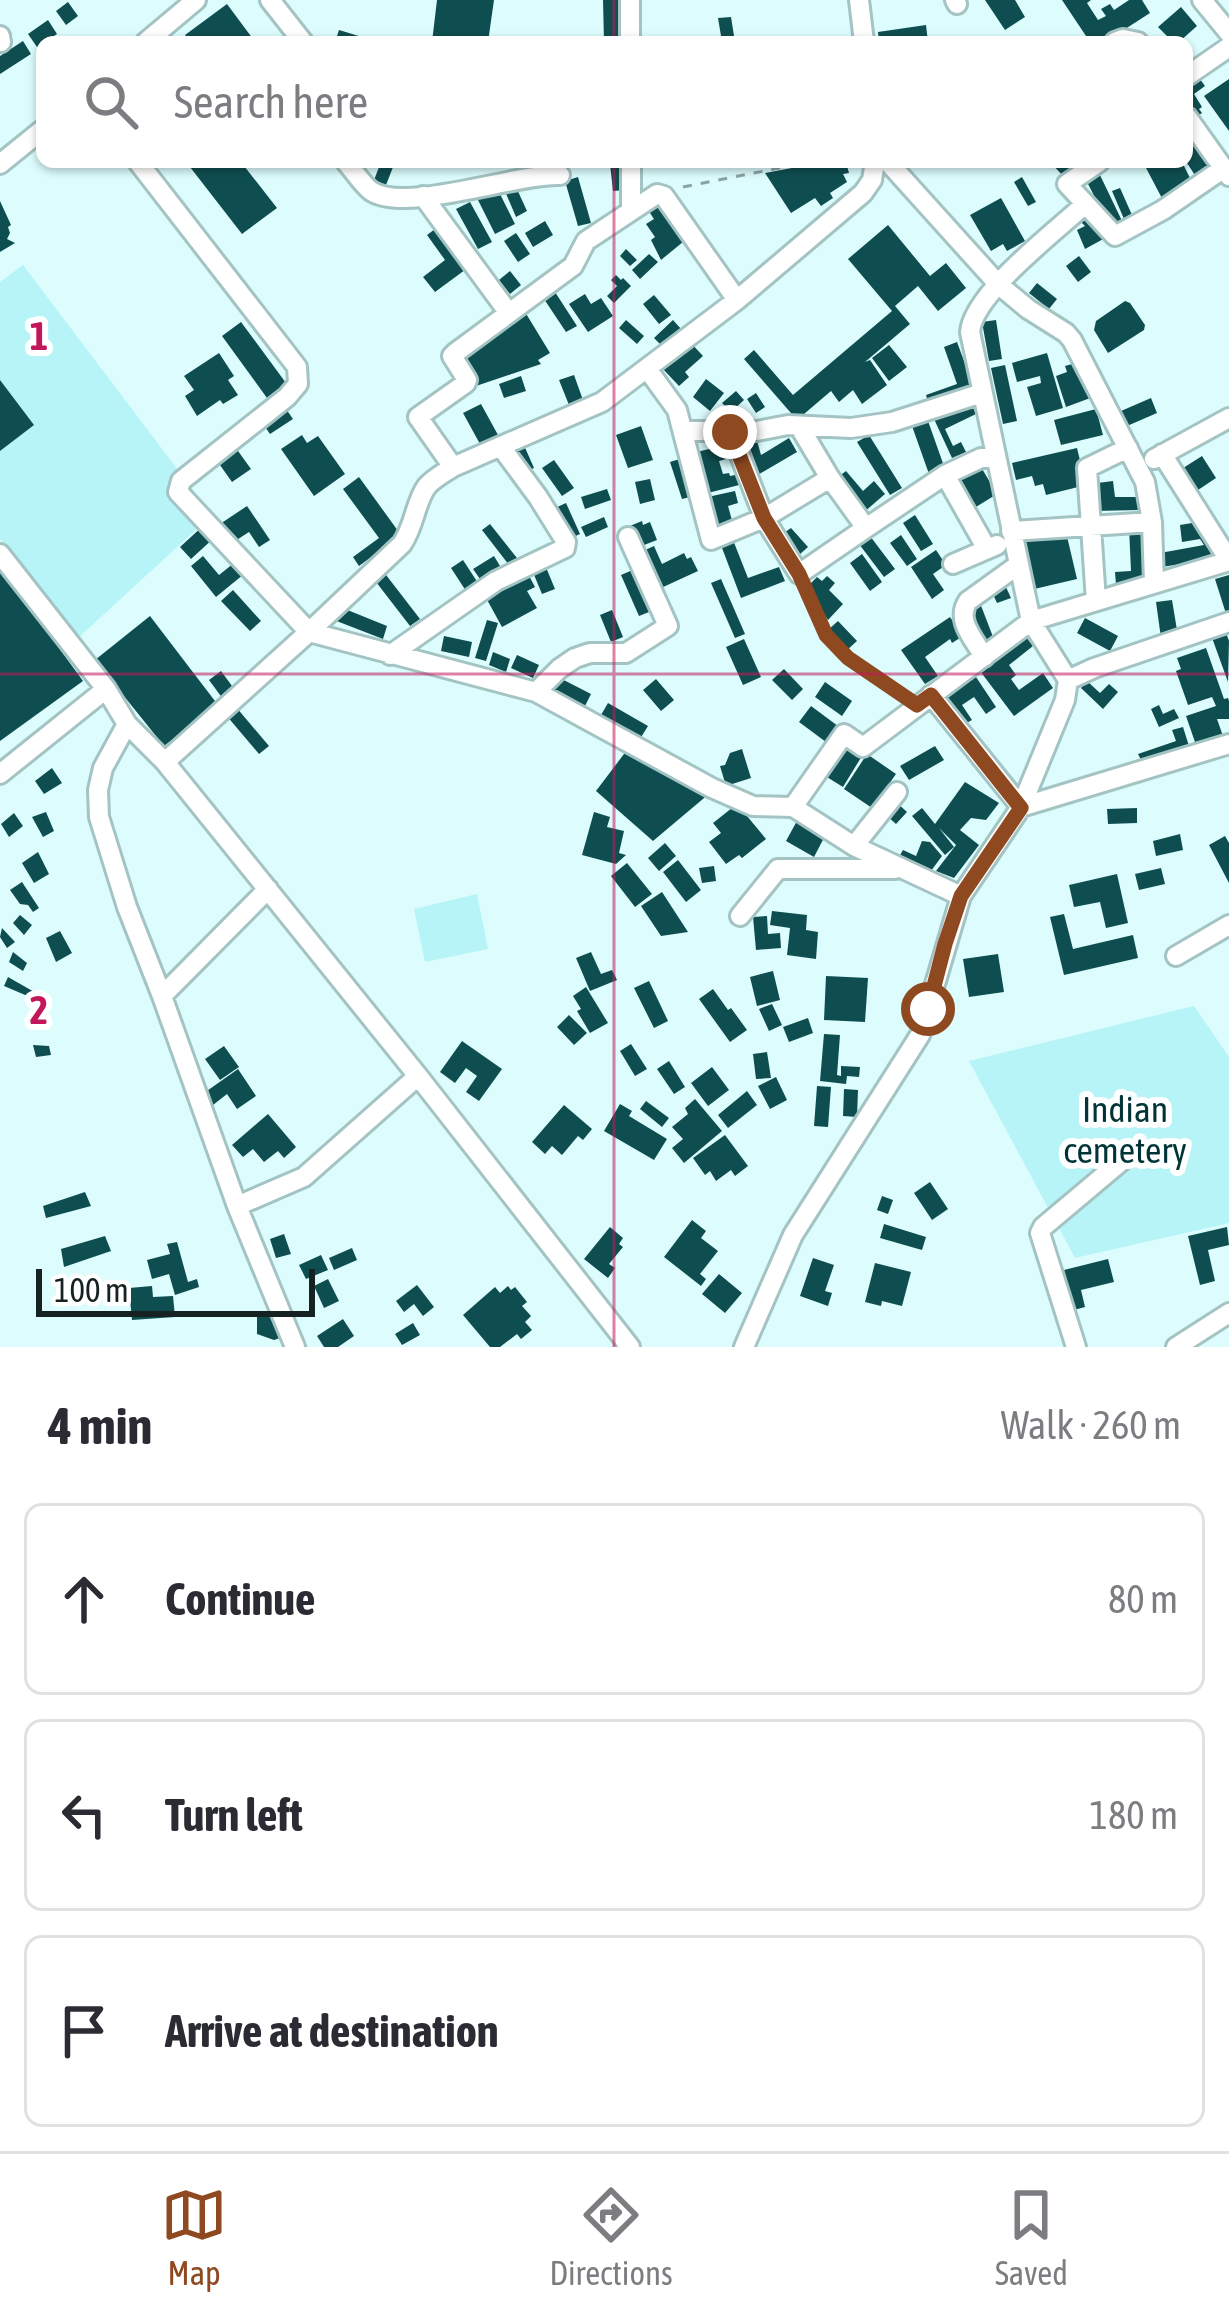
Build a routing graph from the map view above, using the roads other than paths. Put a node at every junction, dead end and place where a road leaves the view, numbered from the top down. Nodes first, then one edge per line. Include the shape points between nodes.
1 (196, 0) edge
2 (270, 0) edge
3 (630, 0) edge
4 (859, 0) edge
5 (1202, 0) edge
6 (1229, 33) edge
7 (153, 36) edge
8 (298, 36) edge
9 (630, 36) edge
10 (862, 36) edge
11 (1229, 47) edge
12 (1193, 72) edge
13 (1193, 125) edge
14 (36, 135) edge
15 (0, 164) edge
16 (143, 168) edge
17 (351, 168) edge
18 (631, 168) edge
19 (874, 168) edge
20 (892, 168) edge
21 (1090, 168) edge
22 (1226, 172) edge
23 (560, 175) dead end
24 (423, 196) junction
25 (1084, 205) junction
26 (631, 210) junction
27 (998, 284) junction
28 (737, 300) junction
29 (508, 312) junction
30 (648, 370) junction
31 (982, 393) junction
32 (1229, 418) edge
33 (799, 426) junction
34 (684, 430) junction
35 (730, 432) junction
36 (501, 447) junction
37 (1129, 448) junction
38 (1162, 454) junction
39 (996, 458) junction
40 (453, 467) junction
41 (1139, 467) junction
42 (945, 475) junction
43 (830, 478) junction
44 (764, 518) junction
45 (1152, 522) junction
46 (1089, 524) junction
47 (866, 527) junction
48 (1012, 535) junction
49 (628, 537) dead end
50 (987, 549) junction
51 (0, 554) edge
52 (1229, 560) edge
53 (953, 564) dead end
54 (1018, 565) junction
55 (1154, 583) junction
56 (1096, 601) junction
57 (1031, 621) junction
58 (1229, 622) edge
59 (309, 632) junction
60 (390, 655) junction
61 (984, 657) junction
62 (1068, 680) junction
63 (106, 689) junction
64 (536, 692) junction
65 (924, 700) junction
66 (127, 724) junction
67 (1229, 744) edge
68 (165, 761) junction
69 (0, 774) edge
70 (897, 792) dead end
71 (793, 806) junction
72 (1021, 808) junction
73 (854, 846) junction
74 (906, 869) junction
75 (268, 889) junction
76 (961, 896) junction
77 (740, 916) dead end
78 (1229, 926) edge
79 (1176, 956) dead end
80 (162, 996) junction
81 (418, 1076) junction
82 (1125, 1158) dead end
83 (237, 1206) junction
84 (1229, 1313) edge
85 (296, 1347) edge
86 (630, 1347) edge
87 (744, 1347) edge
88 (1076, 1347) edge
89 (1176, 1347) edge

1 - 7 street
2 - 8 street
3 - 9 street
4 - 10 street
5 - 6 street
11 - 12 street
13 - 22 street
14 - 15 street
16 - 59 street via 297,367 298,384 287,397 181,481 178,492
17 - 24 street via 385,197
18 - 26 street
19 - 28 street via 863,193
20 - 27 street
21 - 25 street via 1067,184
22 - 25 street via 1115,236
23 - 24 street
24 - 29 street
25 - 27 street
26 - 28 street via 661,194
26 - 29 street via 586,241 564,274
27 - 31 street via 971,321
27 - 37 street via 1072,340
28 - 30 street
29 - 40 street via 452,356 466,383 418,417
30 - 34 street
30 - 36 street via 586,411
31 - 33 street via 892,422
31 - 39 street
32 - 38 street
33 - 35 street
33 - 43 street
34 - 35 street
34 - 44 street via 711,540
35 - 44 street
36 - 40 street
36 - 60 street via 565,548 496,581
37 - 41 street
37 - 46 street via 1087,468
38 - 41 street
38 - 52 street
39 - 42 street
39 - 48 street
40 - 59 street via 428,486 402,544
41 - 45 street
42 - 47 street
42 - 50 street
43 - 44 street
43 - 47 street
44 - 47 street via 799,574
45 - 46 street
45 - 55 street
46 - 48 street
46 - 56 street
48 - 50 street
48 - 54 street
49 - 64 street via 668,626 626,652 575,658
50 - 53 street
51 - 63 street
52 - 55 street
54 - 57 street
54 - 61 street via 963,609
55 - 56 street
56 - 57 street
57 - 61 street
57 - 62 street
58 - 62 street
59 - 60 street
59 - 68 street
60 - 64 street
61 - 65 street
62 - 72 street
63 - 66 street
63 - 69 street
64 - 71 street via 712,788 753,806
65 - 71 street via 863,747 844,734
65 - 72 street
66 - 68 street
66 - 80 street via 103,768 99,817
67 - 72 street
68 - 75 street
70 - 73 street
71 - 73 street
72 - 76 street
73 - 74 street
74 - 76 street
74 - 77 street via 778,869
75 - 80 street
75 - 81 street
76 - 87 street via 920,1035 794,1235
78 - 79 street
80 - 83 street
81 - 83 street via 304,1177
81 - 86 street
82 - 88 street via 1040,1233
83 - 85 street
84 - 89 street

